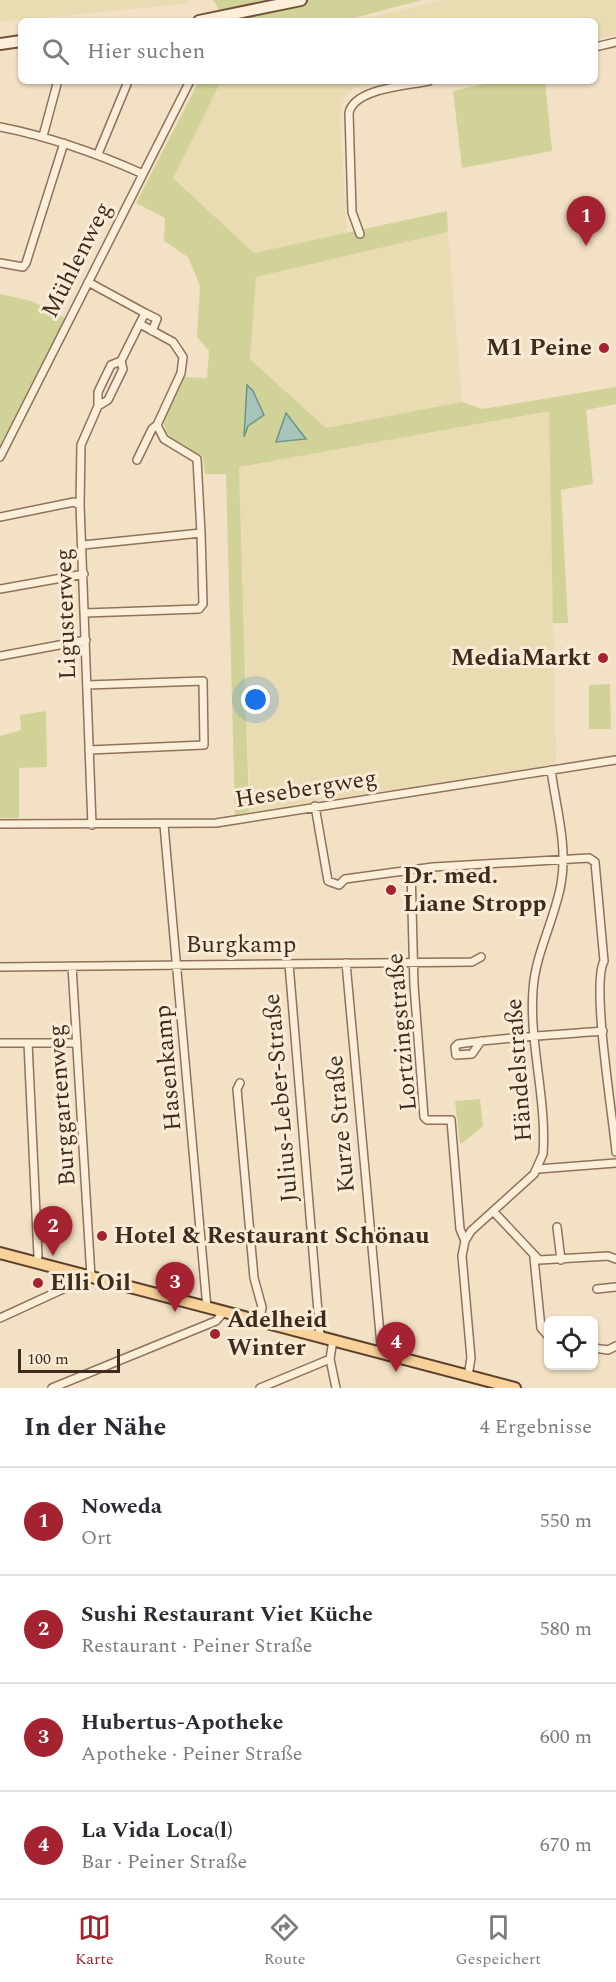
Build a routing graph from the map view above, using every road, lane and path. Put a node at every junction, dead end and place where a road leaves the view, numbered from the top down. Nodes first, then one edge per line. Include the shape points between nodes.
1 (301, 0) edge
2 (217, 18) edge
3 (18, 41) edge
4 (616, 42) edge
5 (0, 44) edge
6 (598, 45) edge
7 (57, 84) dead end
8 (128, 84) dead end
9 (188, 84) edge
10 (415, 84) edge
11 (0, 127) edge
12 (44, 136) junction
13 (64, 143) junction
14 (98, 154) junction
15 (143, 174) junction
16 (360, 234) dead end
17 (0, 263) edge
18 (87, 282) junction
19 (145, 313) junction
20 (140, 324) junction
21 (152, 331) junction
22 (121, 361) junction
23 (98, 406) junction
24 (157, 425) junction
25 (0, 457) edge
26 (137, 460) dead end
27 (80, 505) junction
28 (0, 517) edge
29 (201, 533) junction
30 (83, 545) junction
31 (84, 574) junction
32 (0, 589) edge
33 (85, 613) junction
34 (86, 640) junction
35 (0, 656) edge
36 (87, 685) junction
37 (89, 750) junction
38 (616, 760) edge
39 (551, 770) junction
40 (315, 806) junction
41 (0, 824) edge
42 (92, 825) junction
43 (164, 825) junction
44 (563, 859) junction
45 (411, 869) junction
46 (481, 957) dead end
47 (346, 963) junction
48 (414, 963) junction
49 (178, 964) junction
50 (289, 964) junction
51 (72, 966) junction
52 (0, 967) edge
53 (603, 1031) junction
54 (534, 1036) junction
55 (481, 1041) dead end
56 (0, 1043) edge
57 (27, 1043) junction
58 (77, 1044) junction
59 (240, 1083) dead end
60 (616, 1152) edge
61 (616, 1163) edge
62 (538, 1169) junction
63 (493, 1211) junction
64 (557, 1227) dead end
65 (465, 1241) junction
66 (0, 1253) edge
67 (534, 1258) junction
68 (616, 1259) edge
69 (561, 1260) junction
70 (36, 1263) junction
71 (86, 1276) junction
72 (616, 1287) edge
73 (597, 1289) dead end
74 (207, 1308) junction
75 (224, 1312) junction
76 (0, 1318) edge
77 (260, 1321) junction
78 (544, 1331) edge
79 (320, 1336) junction
80 (333, 1340) junction
81 (616, 1346) edge
82 (598, 1349) edge
83 (608, 1350) junction
84 (379, 1352) junction
85 (616, 1353) edge
86 (330, 1359) junction
87 (468, 1376) junction
88 (52, 1388) edge
89 (260, 1388) edge
90 (336, 1388) edge
91 (515, 1388) edge

1 - 2 main road
3 - 5 main road
4 - 6 street
7 - 12 street
8 - 14 street
9 - 15 street, Mühlenweg
10 - 16 street via 362,95 351,105 352,212
11 - 12 street
12 - 13 street
13 - 14 street
13 - 17 street via 26,263 23,267
14 - 15 street
15 - 18 street, Mühlenweg
18 - 19 street
18 - 25 street, Mühlenweg
19 - 20 street, Ligusterweg
19 - 21 street via 157,319
20 - 21 street
20 - 22 street, Ligusterweg
21 - 24 street via 173,342 183,357 181,373
22 - 23 street, Ligusterweg via 123,369 108,400
22 - 23 street, Ligusterweg via 111,365 98,392
23 - 27 street, Ligusterweg via 81,445
24 - 26 street
24 - 29 street via 164,439 197,459
27 - 28 street via 74,502
27 - 30 street, Ligusterweg
29 - 30 street
29 - 33 street via 203,604 199,609
30 - 31 street, Ligusterweg
31 - 32 street
31 - 33 street, Ligusterweg
33 - 34 street, Ligusterweg
34 - 35 street
34 - 36 street, Ligusterweg
36 - 37 street, Ligusterweg
36 - 37 street via 203,681 204,746
37 - 42 street, Ligusterweg
38 - 39 street, Hesebergweg
39 - 40 street, Hesebergweg
39 - 44 street, Händelstraße
40 - 43 street, Hesebergweg via 216,823
40 - 45 street via 328,881 339,885 345,879
41 - 42 street, Hesebergweg
42 - 43 street, Hesebergweg
43 - 49 street, Hasenkamp
44 - 45 street
44 - 53 street via 589,858 597,864 604,961 599,970
44 - 54 street, Händelstraße via 559,897 535,975
45 - 48 street, Lortzingstraße
46 - 48 street, Burgkamp via 472,962
47 - 48 street, Burgkamp
47 - 50 street, Burgkamp
47 - 84 street, Kurze Straße
48 - 65 street, Lortzingstraße via 424,1117 451,1120 460,1229
49 - 50 street, Burgkamp
49 - 51 street, Burgkamp
49 - 74 street, Hasenkamp
50 - 79 street, Julius-Leber-Straße
51 - 52 street, Burgkamp
51 - 58 street, Burggartenweg
53 - 54 street
53 - 60 street
54 - 55 street
54 - 62 street, Händelstraße via 544,1145
56 - 57 street
57 - 58 street
57 - 70 street
58 - 71 street, Burggartenweg
59 - 77 street via 237,1089 254,1278 262,1307
61 - 62 street
62 - 63 street, Händelstraße
63 - 65 street, Händelstraße
63 - 67 street
64 - 69 street
65 - 87 street via 462,1256 471,1358
66 - 70 main road
67 - 69 street
67 - 78 street
68 - 69 street via 608,1256
70 - 71 main road
71 - 74 main road
71 - 76 street
72 - 73 street
74 - 75 main road
75 - 77 main road
75 - 88 street via 216,1321
77 - 79 main road
79 - 80 main road
80 - 84 main road
80 - 86 street
81 - 83 street
82 - 83 street
83 - 85 street
84 - 87 main road
86 - 89 street
86 - 90 street
87 - 91 main road

